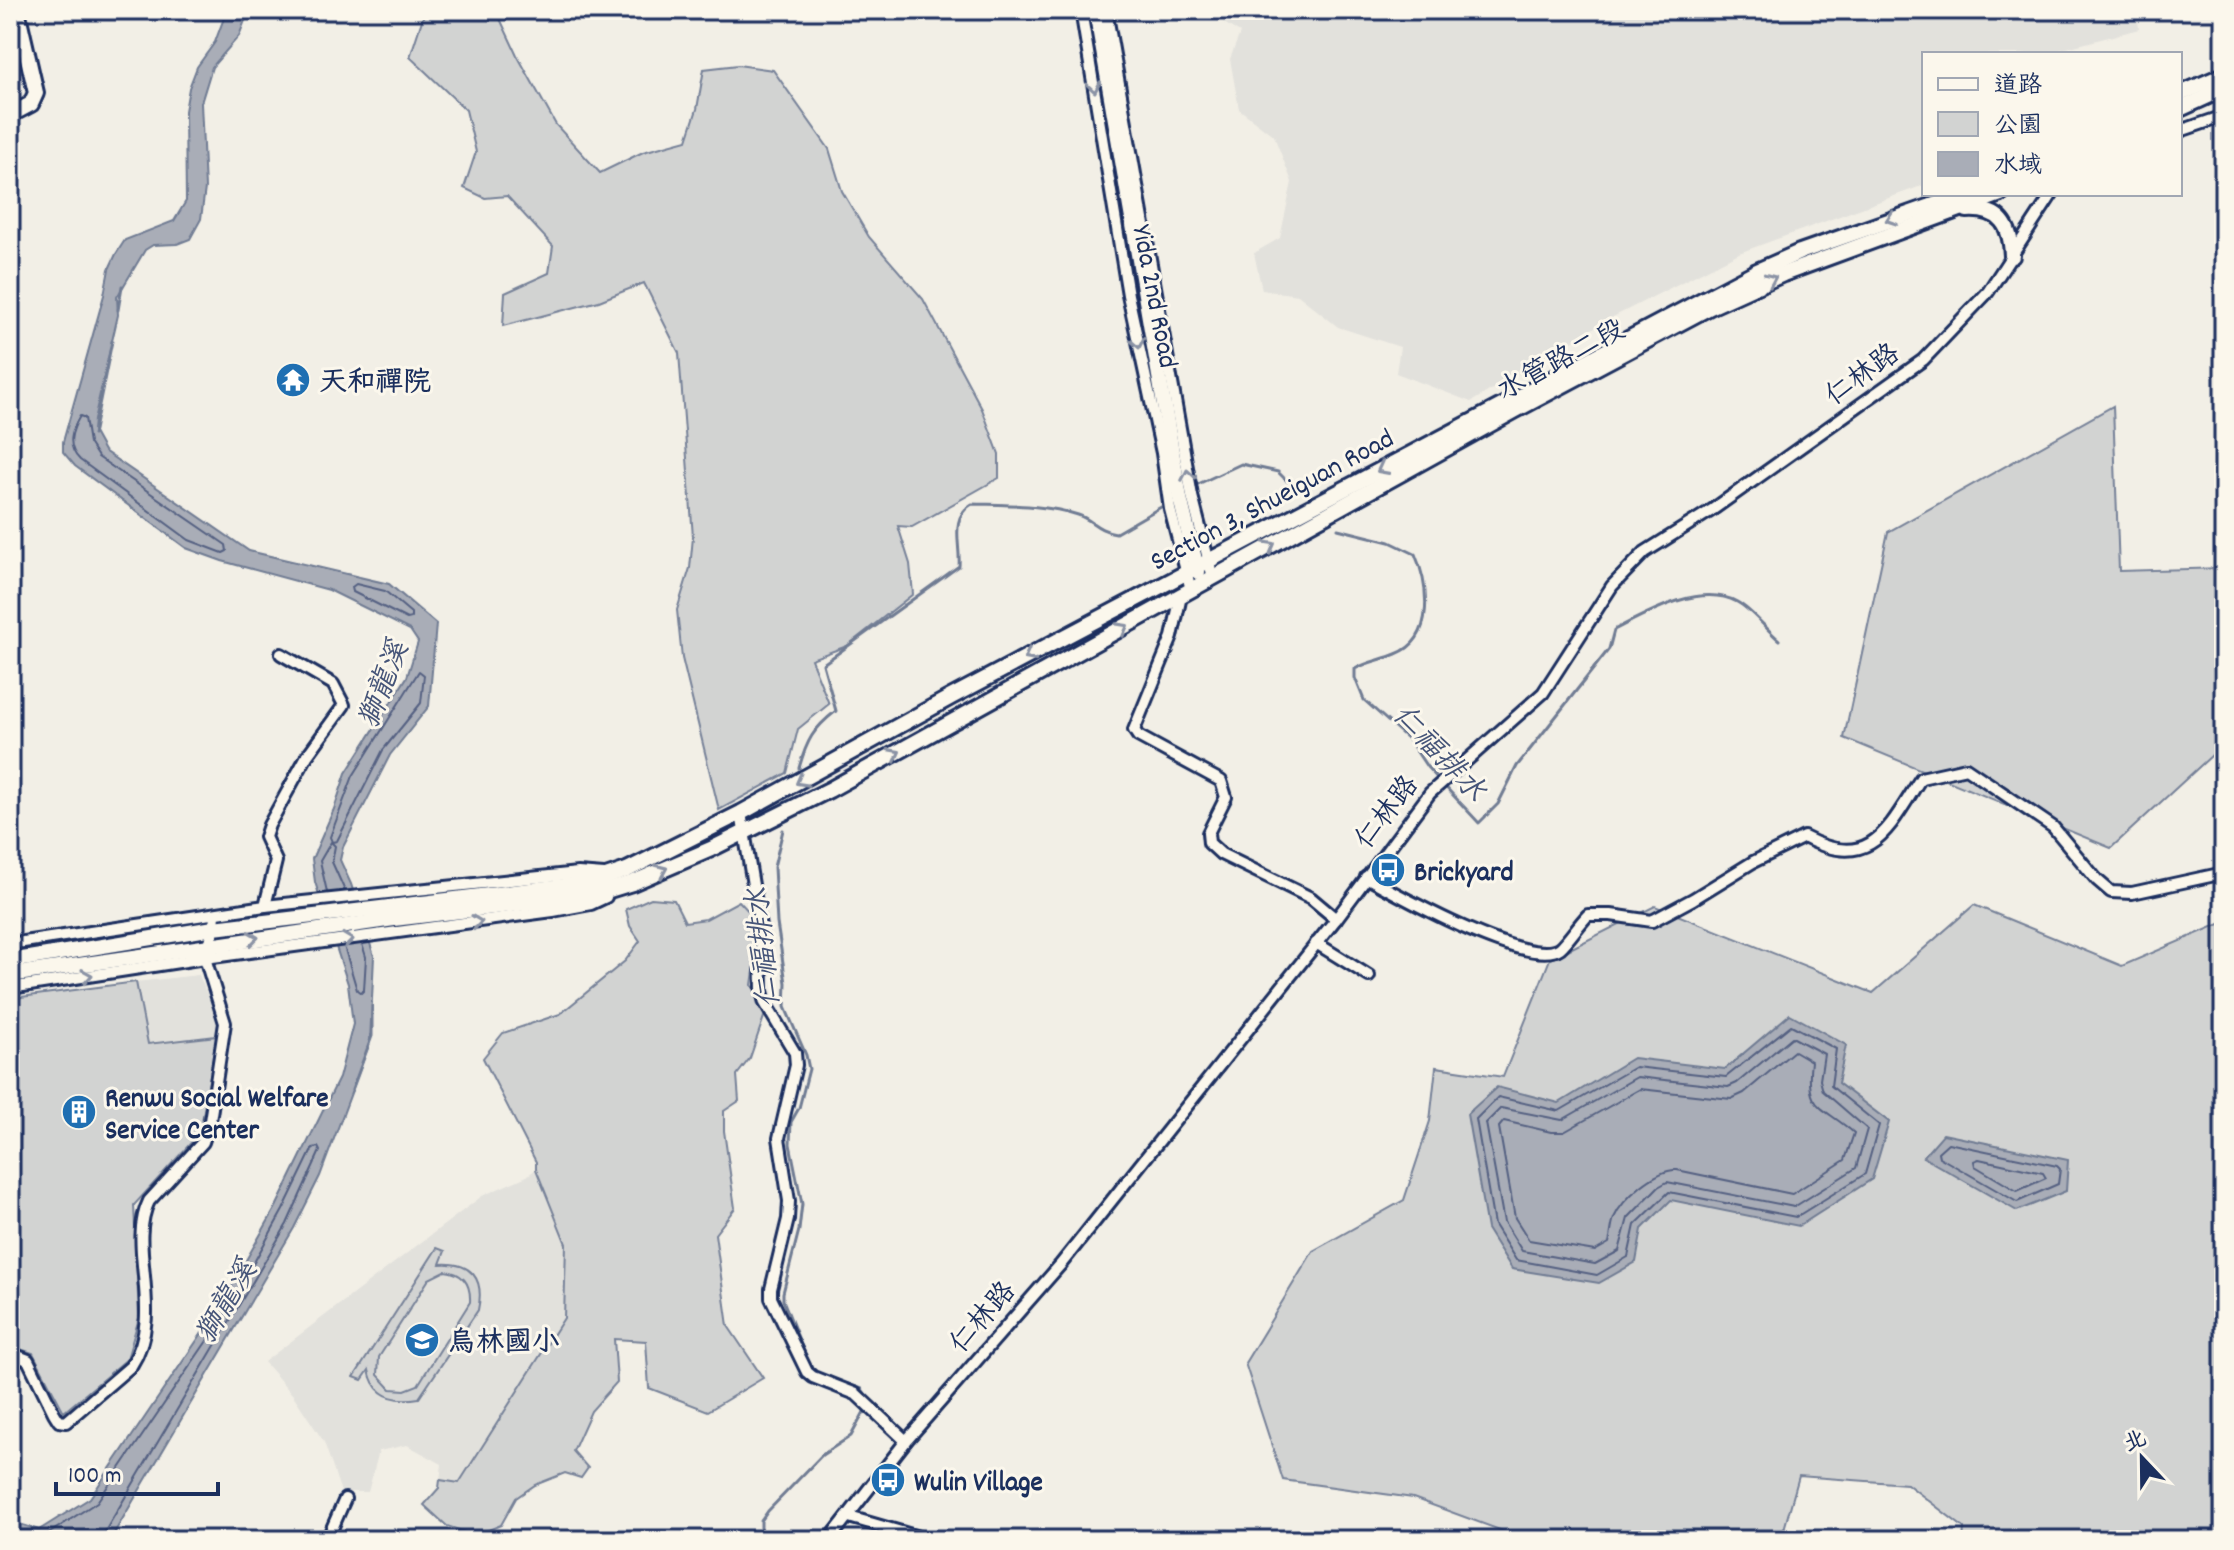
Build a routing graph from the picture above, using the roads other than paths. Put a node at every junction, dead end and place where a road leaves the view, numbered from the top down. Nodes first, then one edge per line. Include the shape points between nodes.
1 (17, 10) edge
2 (1081, 10) edge
3 (1096, 10) edge
4 (1106, 10) edge
5 (2224, 75) edge
6 (2224, 89) edge
7 (2182, 93) edge
8 (2182, 108) edge
9 (10, 115) edge
10 (2224, 116) edge
11 (2182, 130) edge
12 (1959, 196) edge
13 (1996, 196) edge
14 (2051, 196) edge
15 (1959, 211) junction
16 (2012, 256) junction
17 (1197, 567) junction
18 (1197, 587) junction
19 (281, 654) dead end
20 (741, 813) junction
21 (745, 833) junction
22 (2224, 873) edge
23 (1366, 877) junction
24 (265, 906) junction
25 (392, 912) junction
26 (1336, 919) junction
27 (215, 921) junction
28 (293, 926) junction
29 (1316, 943) junction
30 (10, 944) edge
31 (208, 951) junction
32 (10, 961) edge
33 (10, 975) edge
34 (1369, 976) dead end
35 (10, 988) edge
36 (10, 1353) edge
37 (906, 1441) junction
38 (345, 1499) dead end
39 (849, 1517) junction
40 (327, 1540) edge
41 (829, 1540) edge
42 (929, 1540) edge

1 - 9 main road via 36,93 31,104
2 -> 17 street, Yida 2nd Road via 1170,509
3 - 17 main road, Yida 2nd Road via 1180,498
17 -> 4 street, Yida 2nd Road via 1192,496
5 - 7 main road
6 - 8 main road
10 - 11 street
12 -> 17 main road, Section 3, Shueiguan Road via 1755,272
13 - 15 main road
14 - 16 street, 仁林路
15 - 16 main road via 1991,212 2004,223
18 -> 15 main road, 水管路二段 via 1710,307 1783,274
16 - 23 street, 仁林路 via 1988,292 1923,360 1645,552 1612,586 1543,693 1430,793
17 - 18 main road, Yida 2nd Road
17 -> 20 main road, Section 3, Shueiguan Road
21 -> 18 main road, Section 3, Shueiguan Road
18 - 26 street via 1134,730 1221,781 1226,797 1208,833 1209,843 1311,898
19 - 24 street via 333,684 344,705 307,756 269,825 265,837 276,861
20 - 21 street
20 - 25 main road, Section 3, Shueiguan Road via 588,883
25 -> 21 main road, Section 3, Shueiguan Road via 593,895
21 - 37 street via 761,933 762,991 795,1053 796,1065 779,1138 789,1201 771,1298 807,1372 856,1394
22 - 23 street via 2132,893 2111,892 2053,827 1966,768 1921,778 1881,839 1841,850 1804,837 1652,921 1588,915 1559,949 1543,953 1434,915
23 - 26 street, 仁林路
24 - 27 street
24 - 28 street
25 - 28 main road
28 -> 25 street
26 - 29 street, 仁林路
27 - 28 main road
27 - 30 street
27 - 31 street
27 - 32 main road
31 -> 28 main road
29 - 34 street
29 - 37 street, 仁林路 via 1061,1264
31 - 33 main road
35 -> 31 street
31 - 36 street via 225,1023 210,1121 203,1142 144,1210 147,1315 136,1358 66,1422 54,1413 28,1360
37 - 39 street, 仁林路
38 - 40 street
39 - 41 street, 仁林路
39 - 42 street

